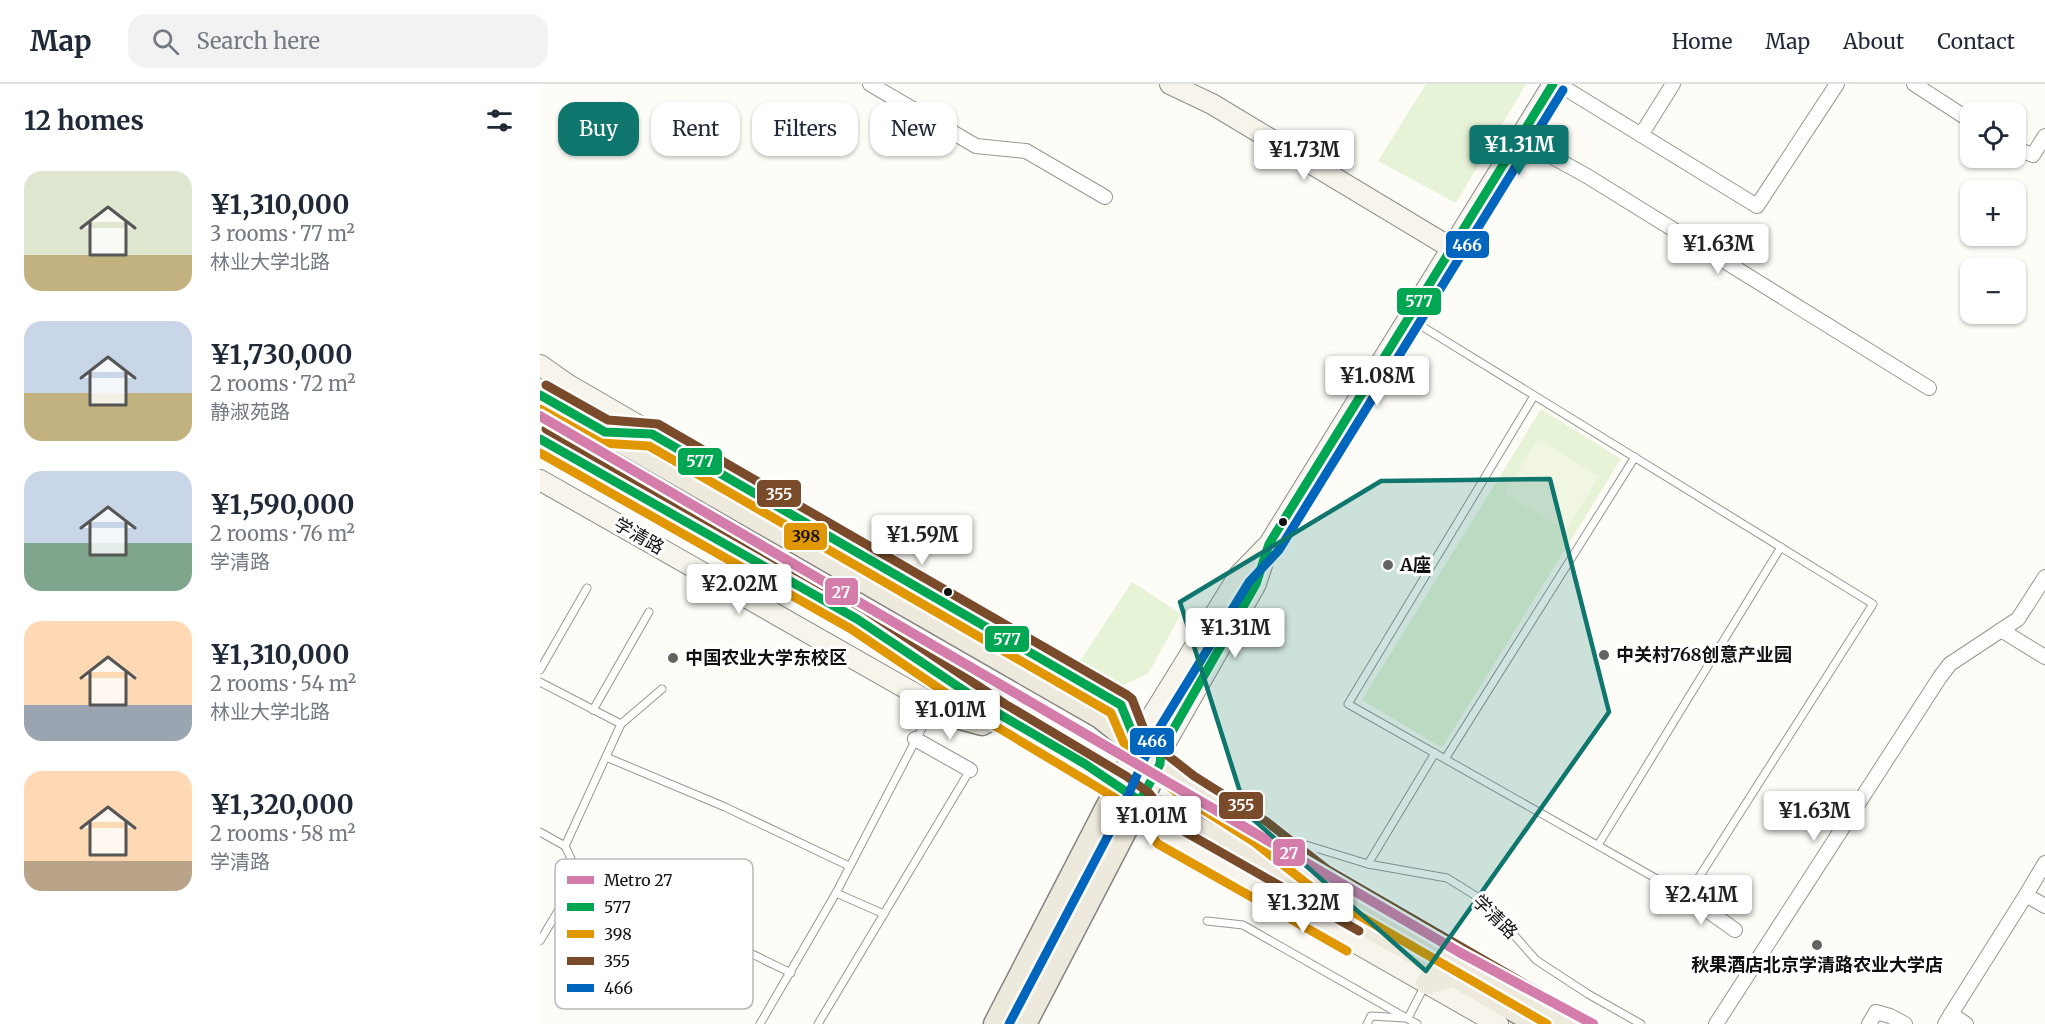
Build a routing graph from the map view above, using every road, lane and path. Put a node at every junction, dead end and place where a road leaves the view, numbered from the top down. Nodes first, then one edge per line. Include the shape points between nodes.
1 (870, 84) edge
2 (1170, 84) edge
3 (1553, 84) edge
4 (1558, 84) edge
5 (1672, 84) edge
6 (1837, 84) edge
7 (1914, 84) edge
8 (1960, 113) edge
9 (1641, 135) junction
10 (2045, 136) edge
11 (1520, 139) junction
12 (2026, 152) edge
13 (1105, 197) dead end
14 (1453, 249) junction
15 (1410, 319) junction
16 (540, 365) edge
17 (1929, 388) dead end
18 (540, 395) edge
19 (1534, 396) junction
20 (605, 432) junction
21 (652, 434) junction
22 (540, 439) edge
23 (1635, 457) junction
24 (540, 480) edge
25 (1269, 544) junction
26 (1781, 547) junction
27 (2045, 577) edge
28 (587, 588) dead end
29 (649, 612) dead end
30 (2001, 630) junction
31 (2045, 657) edge
32 (540, 670) edge
33 (540, 682) edge
34 (662, 689) dead end
35 (934, 705) junction
36 (593, 710) junction
37 (999, 714) junction
38 (956, 717) joint
39 (621, 724) junction
40 (915, 739) junction
41 (1138, 747) junction
42 (1435, 753) junction
43 (606, 756) junction
44 (1445, 759) junction
45 (1160, 764) junction
46 (970, 770) joint
47 (1119, 786) junction
48 (1140, 801) junction
49 (540, 832) edge
50 (1261, 832) junction
51 (1598, 845) junction
52 (565, 846) junction
53 (571, 859) edge
54 (2045, 863) edge
55 (1368, 864) junction
56 (849, 866) junction
57 (836, 893) junction
58 (2026, 895) junction
59 (1687, 896) junction
60 (2045, 906) edge
61 (884, 914) junction
62 (555, 916) edge
63 (1207, 921) dead end
64 (1734, 930) dead end
65 (540, 941) edge
66 (753, 955) edge
67 (791, 973) junction
68 (1453, 976) junction
69 (1426, 983) junction
70 (1948, 1019) edge
71 (1409, 1021) edge
72 (1028, 1023) edge
73 (760, 1024) edge
74 (818, 1024) edge
75 (995, 1024) edge
76 (1366, 1024) edge
77 (1417, 1024) edge
78 (1498, 1024) edge
79 (1538, 1024) edge
80 (1571, 1024) edge
81 (1641, 1024) edge
82 (1716, 1024) edge
83 (1869, 1024) edge
84 (1905, 1024) edge
85 (1966, 1024) edge

1 - 13 street via 976,146 1026,151
2 - 14 street via 1212,104
3 - 11 street
4 - 9 street
5 - 9 street
6 - 9 street via 1757,206
7 - 8 street
10 - 12 street via 2033,154
11 - 14 street
11 - 17 street via 1587,176
14 - 15 street
15 - 19 lane
15 - 25 street
16 - 21 street
18 - 20 main road, 学清路
19 - 23 lane
19 - 42 lane via 1348,704
20 - 21 main road
20 - 41 main road, 学清路 via 1100,717
21 - 41 street via 1121,705
22 - 37 main road, 学清路 via 857,619
23 - 26 lane
23 - 44 lane
24 - 35 street, 学清路
25 - 41 street via 1239,575 1144,729
25 - 45 street via 1256,584 1161,751
26 - 51 lane
26 - 59 lane via 1873,604
27 - 30 street via 2018,619
28 - 32 lane
29 - 36 lane
30 - 31 street
30 - 82 street via 1950,664 1940,676
33 - 36 lane
34 - 39 lane
35 - 38 street, 学清路
35 - 40 lane
36 - 39 lane
37 - 38 main road via 982,723
37 - 47 main road, 学清路
39 - 43 lane
40 - 46 street
40 - 56 lane
41 - 45 main road, 学清路
41 - 47 main road
42 - 44 lane
42 - 55 lane
43 - 52 lane
43 - 56 lane
44 - 51 lane
45 - 48 main road
45 - 50 main road, 学清路 via 1187,786
46 - 61 lane
47 - 48 main road, 学清路
47 - 75 main road
48 - 68 main road, 学清路 via 1182,819
48 - 69 street, 学清路 via 1164,834
48 - 72 main road
49 - 52 lane
50 - 55 lane, 学清路
50 - 80 main road, 学清路 via 1321,880
51 - 59 lane
52 - 53 lane
54 - 58 street
55 - 81 lane, 学清路 via 1447,878 1484,901 1536,960
56 - 57 lane
57 - 61 lane
57 - 67 lane
58 - 60 street
58 - 70 street
59 - 64 street
61 - 74 lane
62 - 65 lane
63 - 71 lane via 1243,925
66 - 67 lane
67 - 73 lane
68 - 69 main road
68 - 79 main road, 学清路
69 - 71 lane
69 - 78 street, 学清路
70 - 85 street
71 - 76 lane via 1371,1016
71 - 77 lane
83 - 84 street via 1876,1012

